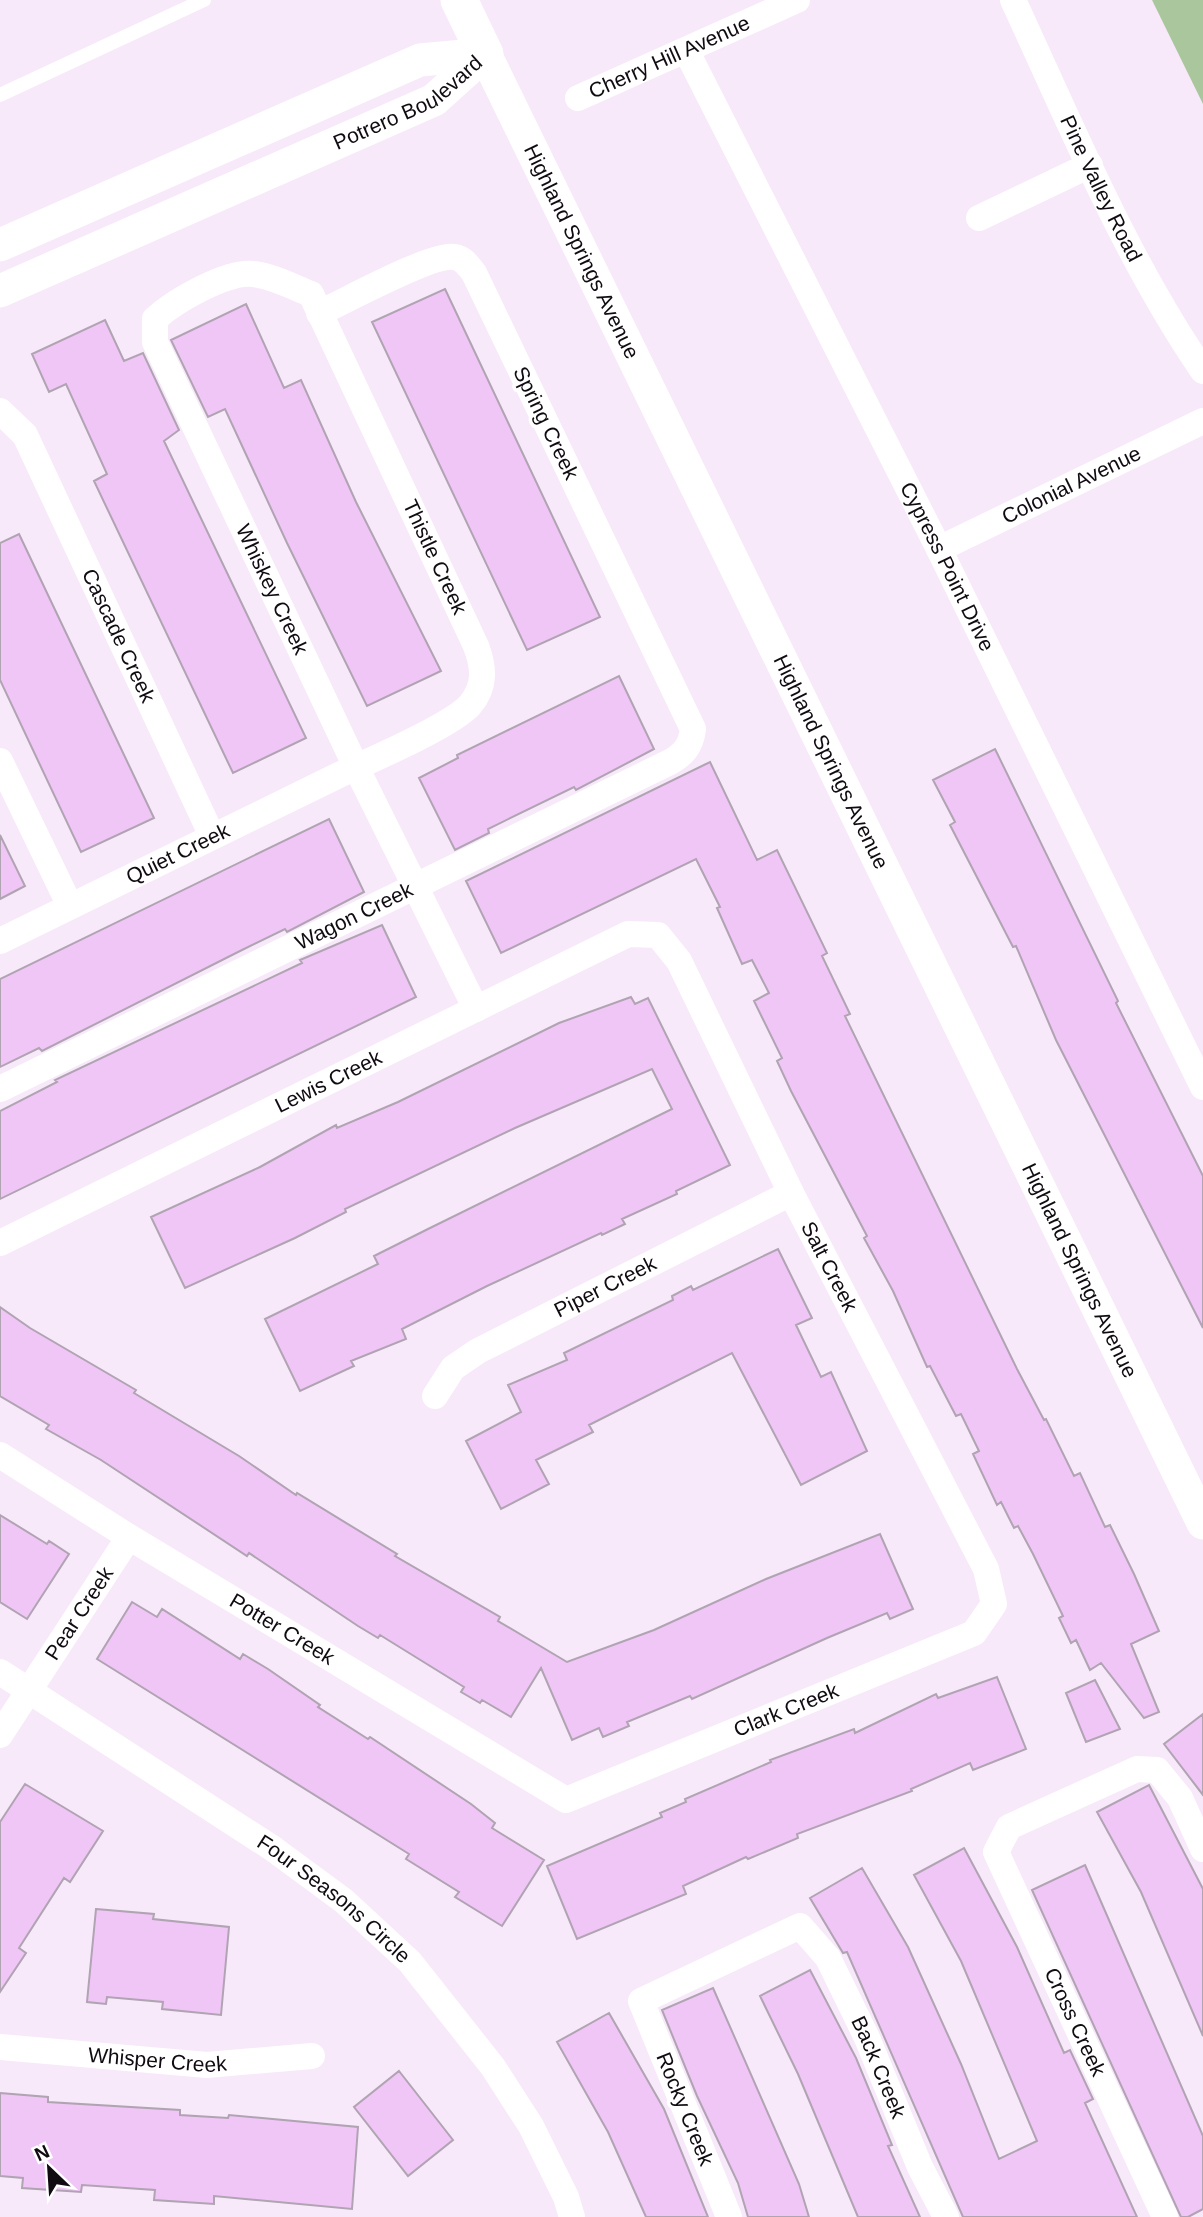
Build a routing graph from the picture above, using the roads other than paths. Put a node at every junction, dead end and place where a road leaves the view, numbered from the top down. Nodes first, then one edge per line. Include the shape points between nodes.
1 (204, 0) edge
2 (459, 0) edge
3 (797, 0) edge
4 (1013, 0) edge
5 (686, 50) junction
6 (485, 54) junction
7 (0, 95) edge
8 (579, 98) dead end
9 (1090, 165) junction
10 (979, 218) dead end
11 (0, 245) edge
12 (0, 291) edge
13 (315, 303) junction
14 (1203, 371) edge
15 (0, 411) edge
16 (1203, 421) edge
17 (939, 549) junction
18 (693, 729) joint
19 (0, 761) edge
20 (356, 767) junction
21 (212, 836) junction
22 (416, 886) junction
23 (70, 906) junction
24 (658, 935) joint
25 (0, 941) edge
26 (476, 1009) junction
27 (1194, 1044) edge
28 (1203, 1087) edge
29 (0, 1089) edge
30 (791, 1194) junction
31 (0, 1243) edge
32 (435, 1396) dead end
33 (0, 1455) edge
34 (1203, 1523) edge
35 (129, 1537) junction
36 (994, 1604) joint
37 (0, 1672) edge
38 (28, 1689) junction
39 (0, 1735) edge
40 (566, 1800) joint
41 (1203, 1849) edge
42 (641, 2001) joint
43 (0, 2047) edge
44 (312, 2056) dead end
45 (572, 2217) edge
46 (729, 2217) edge
47 (946, 2217) edge
48 (1165, 2217) edge

1 - 7 lane
2 - 6 main road, Highland Springs Avenue
3 - 5 street, Cherry Hill Avenue
4 - 9 street, Pine Valley Road
5 - 8 street, Cherry Hill Avenue
5 - 17 street, Cypress Point Drive
6 - 11 street, Potrero Boulevard via 420,60
6 - 12 street, Potrero Boulevard via 433,100
6 - 34 street, Highland Springs Avenue
9 - 10 street
9 - 14 street, Pine Valley Road via 1175,330
13 - 18 street, Spring Creek via 424,264 451,256 462,259 474,273
13 - 20 street, Thistle Creek via 483,663 480,691 469,706
13 - 20 street, Whiskey Creek via 253,274 238,275 167,308 155,318 153,331 168,372
15 - 21 street, Cascade Creek via 25,435
16 - 17 street, Colonial Avenue
17 - 27 street, Cypress Point Drive
18 - 22 street, Wagon Creek via 684,753 672,761
19 - 23 street
20 - 21 street, Quiet Creek
20 - 22 street, Whiskey Creek
21 - 23 street, Quiet Creek
22 - 26 street, Whiskey Creek
22 - 29 street, Wagon Creek
23 - 25 street, Quiet Creek
24 - 26 street, Lewis Creek via 628,934
24 - 30 street, Salt Creek via 679,961
26 - 31 street, Lewis Creek
27 - 28 street, Cypress Point Drive
30 - 32 street, Piper Creek via 478,1351 453,1368
30 - 36 street, Salt Creek via 986,1569
33 - 35 street, Potter Creek
35 - 38 street, Pear Creek
35 - 40 street, Potter Creek
36 - 40 street, Clark Creek via 974,1633
37 - 38 street, Four Seasons Circle
38 - 39 street, Pear Creek
38 - 45 street, Four Seasons Circle via 272,1848 344,1901 410,1962 493,2067 531,2126
41 - 48 street, Cross Creek via 1180,1798 1157,1770 1137,1769 1009,1827 996,1852
42 - 46 street, Rocky Creek
42 - 47 street, Back Creek via 800,1926 828,1958
43 - 44 street, Whisper Creek via 207,2065

